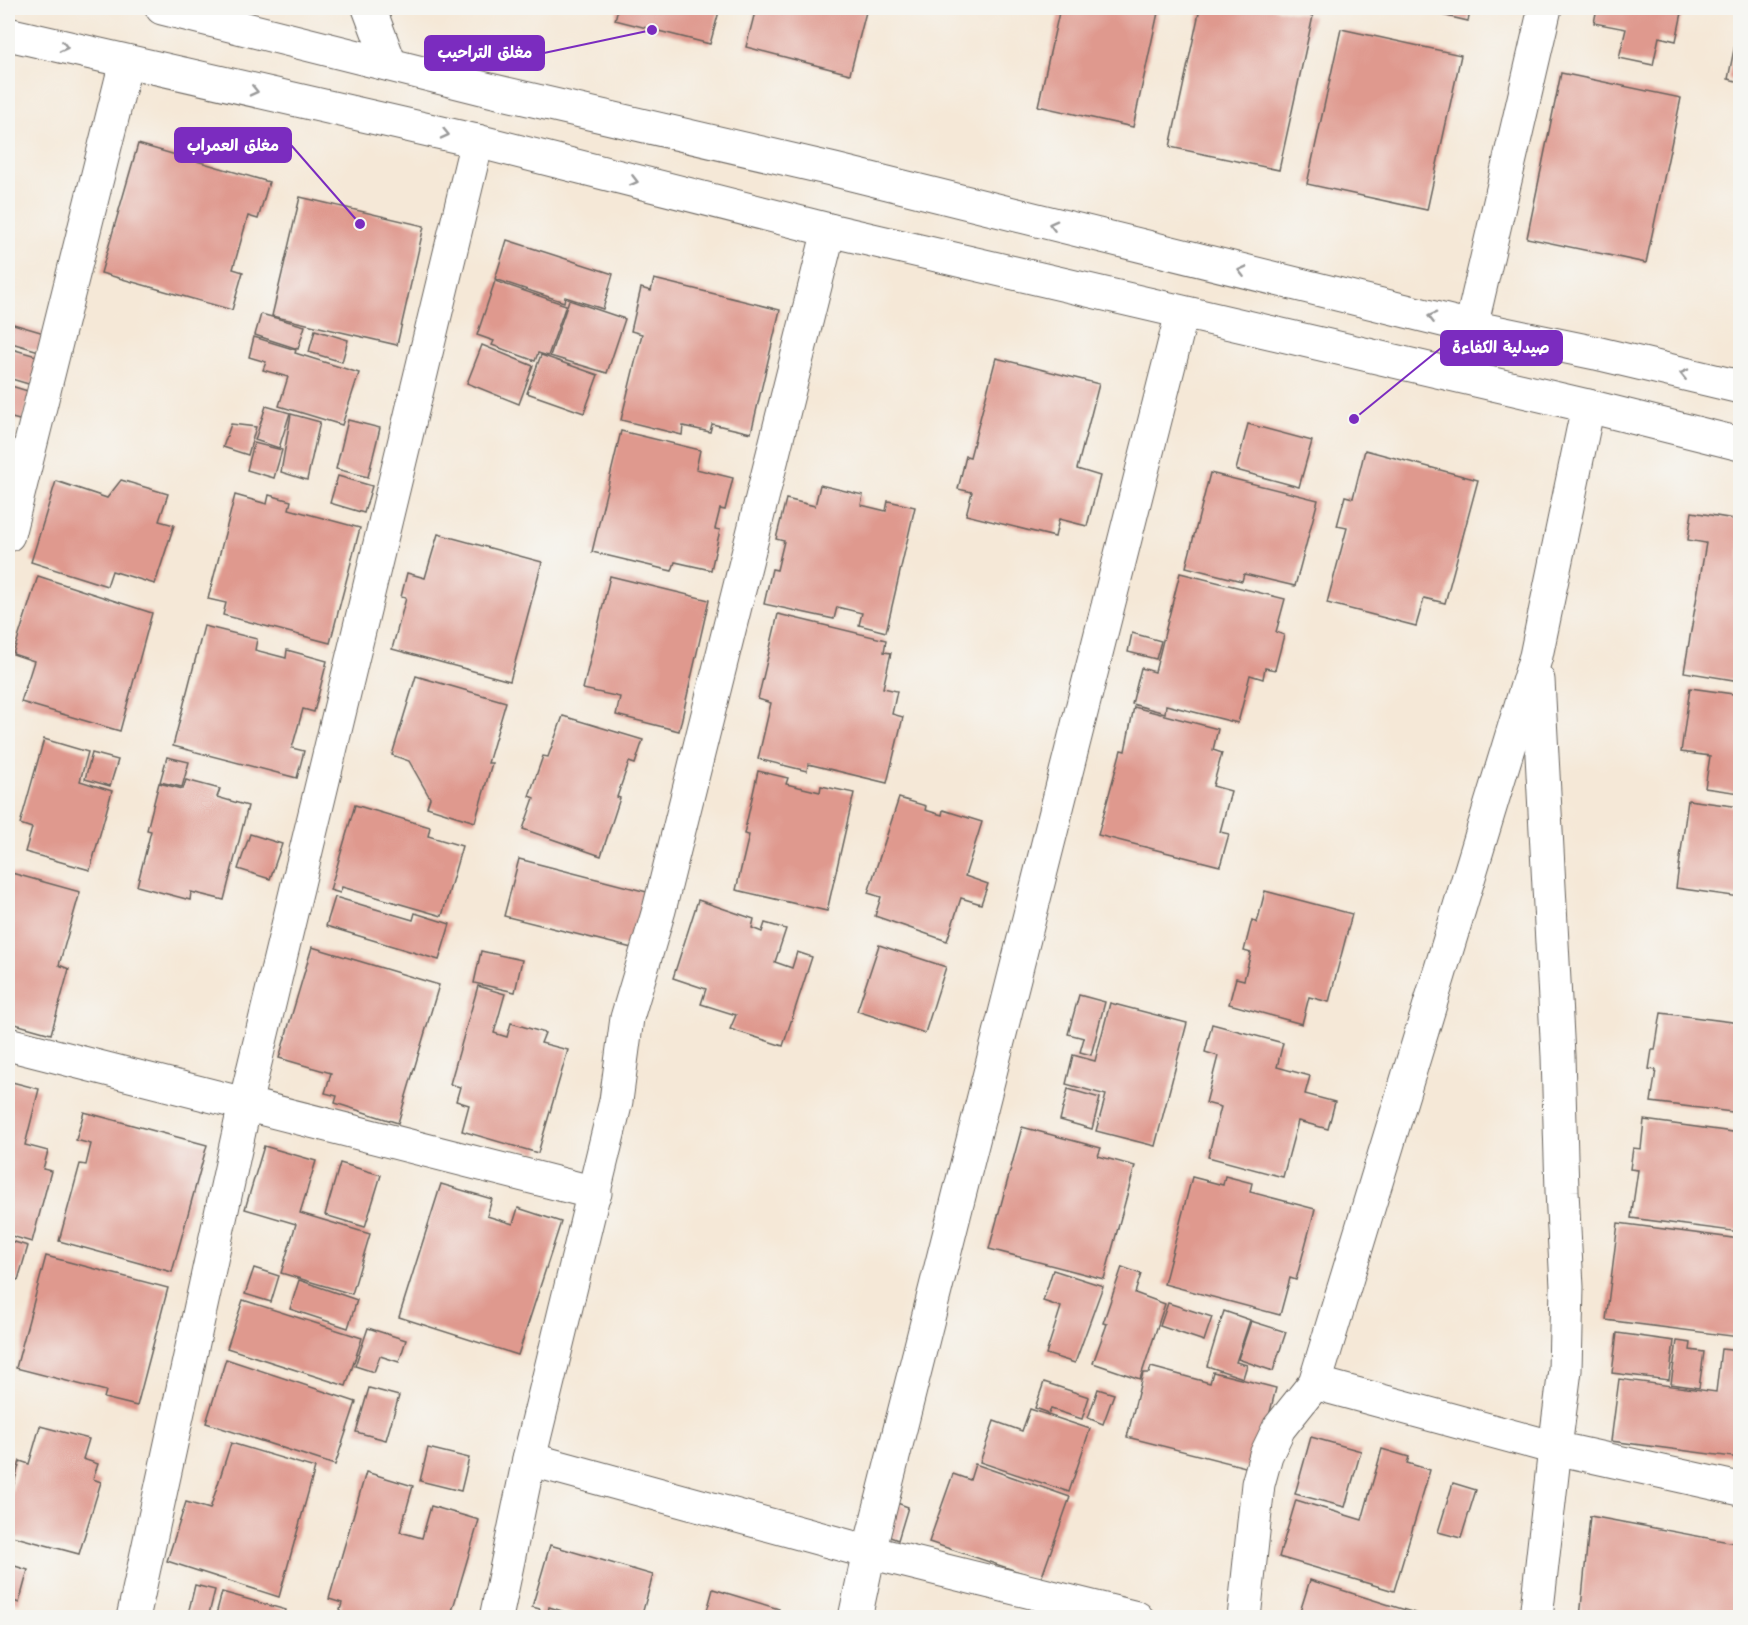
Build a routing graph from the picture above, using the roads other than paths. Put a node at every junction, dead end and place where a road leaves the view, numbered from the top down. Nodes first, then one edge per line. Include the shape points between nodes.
1 (162, 8) edge
2 (369, 8) edge
3 (1545, 8) edge
4 (8, 33) edge
5 (126, 62) junction
6 (390, 64) junction
7 (477, 141) junction
8 (829, 230) junction
9 (1182, 313) junction
10 (1471, 327) junction
11 (1740, 387) edge
12 (1587, 406) junction
13 (1740, 444) edge
14 (8, 535) edge
15 (1536, 656) junction
16 (8, 1044) edge
17 (245, 1104) junction
18 (595, 1193) junction
19 (1315, 1383) junction
20 (1554, 1448) junction
21 (529, 1459) junction
22 (1740, 1489) edge
23 (869, 1552) junction
24 (134, 1617) edge
25 (496, 1617) edge
26 (855, 1617) edge
27 (1137, 1617) edge
28 (1244, 1617) edge
29 (1536, 1617) edge

1 - 6 street
2 - 6 street
3 - 10 street
4 -> 5 street
5 -> 7 street
5 - 14 street
10 -> 6 street
7 -> 8 street
7 - 17 street
8 - 9 street
8 - 18 street via 659,910 627,1018 616,1101
9 - 12 street
9 - 23 street
11 -> 10 street
12 - 13 street
12 - 15 street
15 - 19 street
15 - 20 street via 1567,1287 1565,1370
16 - 17 street
17 - 18 street
17 - 24 street
18 - 21 street
19 - 20 street
19 - 28 street via 1279,1428 1266,1455 1258,1484
20 - 22 street
20 - 29 street
21 - 23 street
21 - 25 street
23 - 26 street
23 - 27 street

